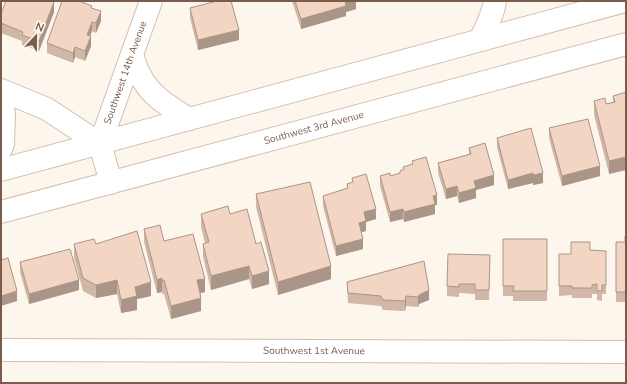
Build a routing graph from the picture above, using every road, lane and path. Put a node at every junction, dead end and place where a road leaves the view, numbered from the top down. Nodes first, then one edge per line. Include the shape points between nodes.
1 (151, 1) edge
2 (495, 1) edge
3 (618, 4) edge
4 (480, 40) junction
5 (626, 44) edge
6 (132, 54) junction
7 (1, 90) edge
8 (1, 96) edge
9 (189, 119) junction
10 (100, 144) junction
11 (1, 149) edge
12 (1, 170) edge
13 (111, 183) junction
14 (1, 212) edge
15 (1, 350) edge
16 (626, 352) edge

1 - 6 main road, Southwest 14th Avenue
2 - 4 main road
3 - 4 main road
4 - 9 main road
5 - 13 main road, Southwest 3rd Avenue
6 - 9 main road via 139,74 152,94
6 - 10 main road, Southwest 14th Avenue
7 - 10 main road via 47,109
8 - 11 main road via 4,114
9 - 10 main road
10 - 12 main road
10 - 13 main road
13 - 14 main road, Southwest 3rd Avenue
15 - 16 main road, Southwest 1st Avenue

